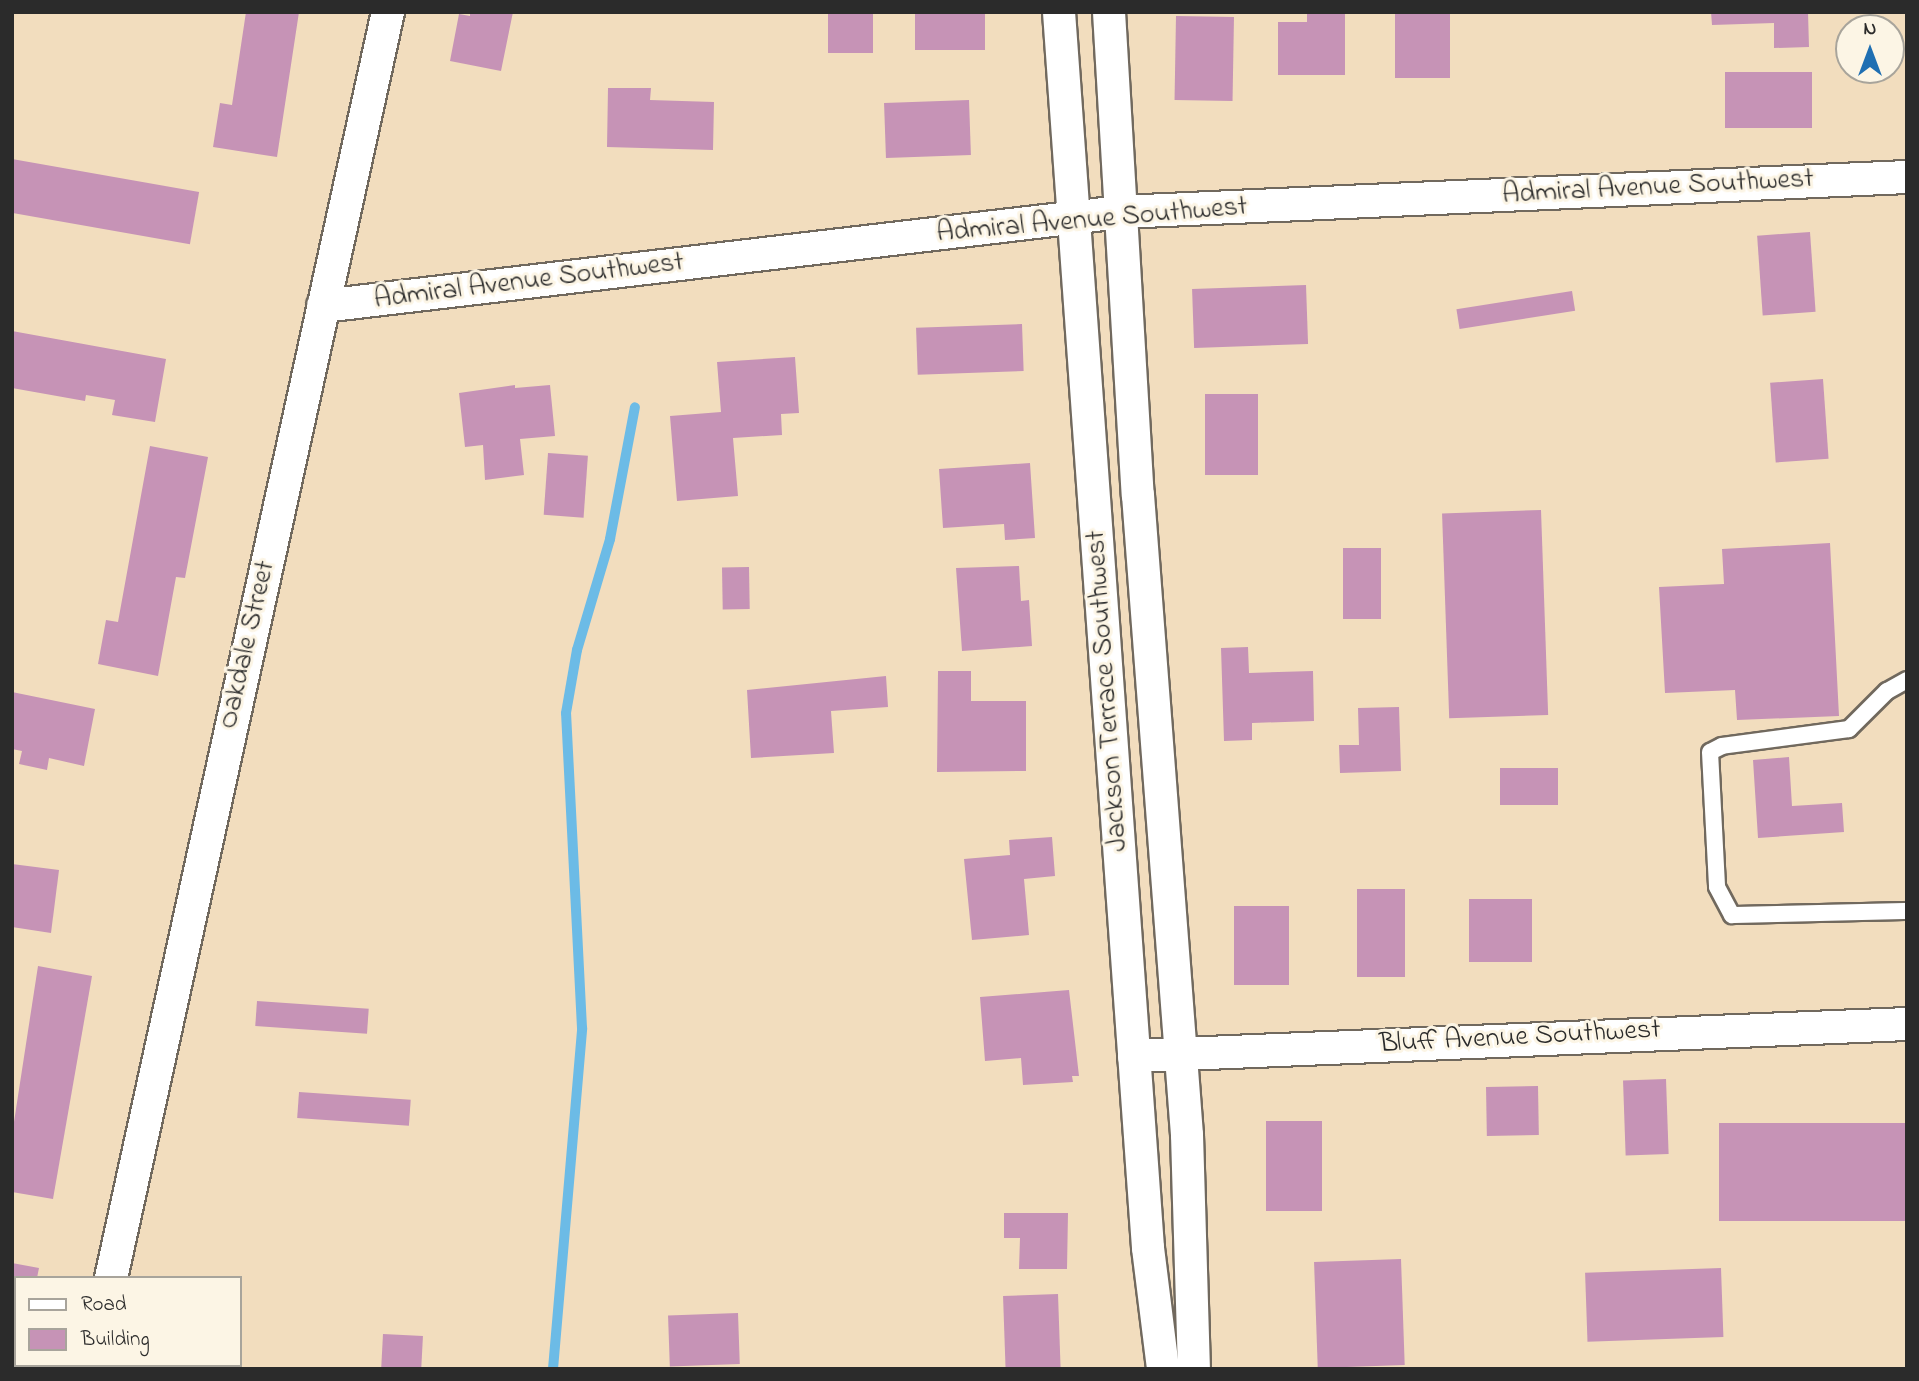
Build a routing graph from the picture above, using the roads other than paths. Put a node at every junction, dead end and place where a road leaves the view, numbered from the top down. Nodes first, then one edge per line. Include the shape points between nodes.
1 (388, 12) edge
2 (1059, 12) edge
3 (1109, 12) edge
4 (1907, 177) edge
5 (1121, 212) junction
6 (1075, 219) junction
7 (323, 306) junction
8 (1907, 680) edge
9 (1907, 911) edge
10 (1907, 1024) edge
11 (1181, 1054) junction
12 (1134, 1056) junction
13 (111, 1276) edge
14 (1163, 1369) edge
15 (1194, 1369) edge

1 - 7 street, Oakdale Street
2 - 6 street, Jackson Terrace Southwest
3 - 5 street, Jackson Terrace Southwest
4 - 5 street, Admiral Avenue Southwest
5 - 6 street, Admiral Avenue Southwest
5 - 11 street, Jackson Terrace Southwest
6 - 7 street, Admiral Avenue Southwest
6 - 12 street, Jackson Terrace Southwest
7 - 13 street, Oakdale Street
8 - 9 lane via 1886,691 1849,729 1722,746 1710,752 1717,887 1732,915
10 - 11 street, Bluff Avenue Southwest
11 - 12 street, Bluff Avenue Southwest
11 - 15 street, Jackson Terrace Southwest
12 - 14 street, Jackson Terrace Southwest via 1147,1248

